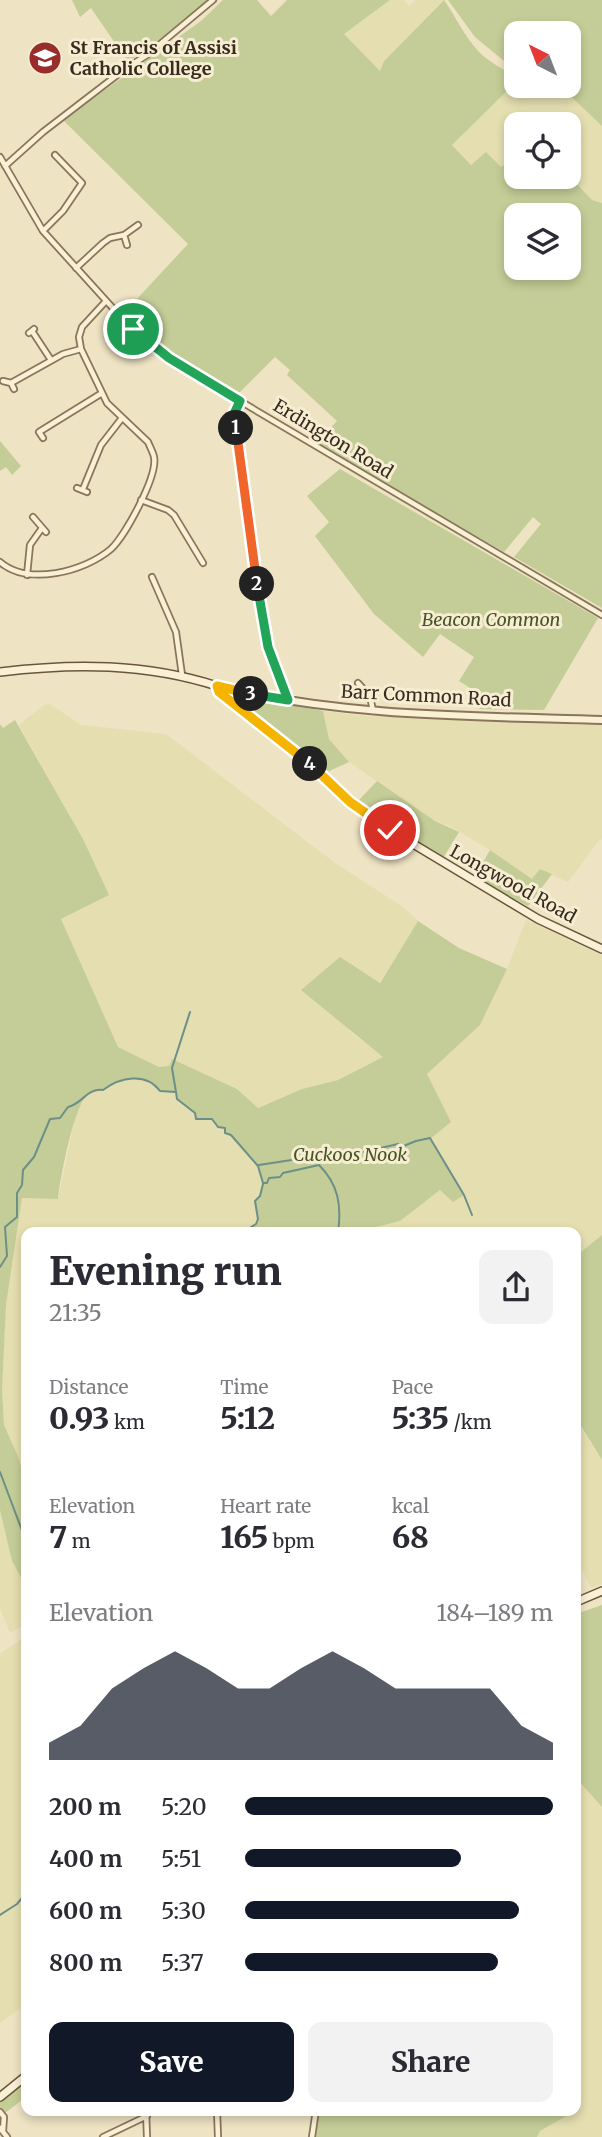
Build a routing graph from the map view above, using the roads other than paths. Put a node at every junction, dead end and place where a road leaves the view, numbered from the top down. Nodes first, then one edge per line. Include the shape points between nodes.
1 (213, 0) edge
2 (55, 155) dead end
3 (0, 157) edge
4 (63, 163) junction
5 (5, 166) junction
6 (56, 169) dead end
7 (138, 225) dead end
8 (43, 231) junction
9 (124, 235) junction
10 (127, 245) dead end
11 (76, 268) junction
12 (106, 301) junction
13 (32, 331) dead end
14 (80, 349) junction
15 (51, 360) junction
16 (3, 381) dead end
17 (11, 383) junction
18 (14, 389) dead end
19 (102, 393) junction
20 (240, 401) junction
21 (122, 418) junction
22 (43, 438) dead end
23 (77, 488) dead end
24 (141, 500) junction
25 (33, 517) dead end
26 (199, 553) junction
27 (192, 556) dead end
28 (0, 562) edge
29 (203, 563) dead end
30 (27, 575) junction
31 (152, 577) dead end
32 (602, 615) edge
33 (0, 672) edge
34 (182, 675) junction
35 (358, 683) dead end
36 (217, 686) junction
37 (288, 700) junction
38 (373, 712) junction
39 (602, 720) edge
40 (602, 949) edge
41 (602, 1591) edge
42 (581, 1600) edge
43 (21, 2080) edge
44 (0, 2097) edge
45 (0, 2112) edge
46 (141, 2116) edge
47 (146, 2116) edge
48 (217, 2116) edge
49 (315, 2116) edge
50 (1, 2129) edge
51 (7, 2137) edge
52 (103, 2137) edge
53 (148, 2137) edge
54 (218, 2137) edge
55 (312, 2137) edge

1 - 5 street
2 - 4 street
3 - 5 street, Erdington Road
4 - 6 street
4 - 8 street via 82,183
5 - 8 street, Erdington Road
7 - 9 street
8 - 11 street, Erdington Road
9 - 10 street
9 - 11 street via 110,238
11 - 12 street, Erdington Road
12 - 14 street via 82,327
12 - 20 street, Erdington Road via 151,345
13 - 15 street
14 - 15 street
14 - 19 street
15 - 17 street
16 - 17 street
17 - 18 street
19 - 21 street
19 - 22 street via 39,432
20 - 32 street, Erdington Road
20 - 37 street via 234,414 261,616
21 - 23 street via 101,445 85,491
21 - 24 street via 148,442 155,459
24 - 26 street via 174,515
24 - 30 street via 127,530 109,551 74,568
25 - 30 street via 44,530 30,545
26 - 27 street
26 - 29 street
28 - 30 street
31 - 34 street via 176,632
33 - 34 main road, Barr Common Road via 113,665
34 - 36 main road, Barr Common Road
35 - 38 street via 370,696
36 - 37 street, Barr Common Road
36 - 40 main road, Longwood Road via 365,813 538,919
37 - 38 street, Barr Common Road
38 - 39 street, Barr Common Road
41 - 42 main road
43 - 44 main road
45 - 50 street via 4,2117
46 - 52 street
47 - 53 street
48 - 54 street
49 - 55 street
50 - 51 street

